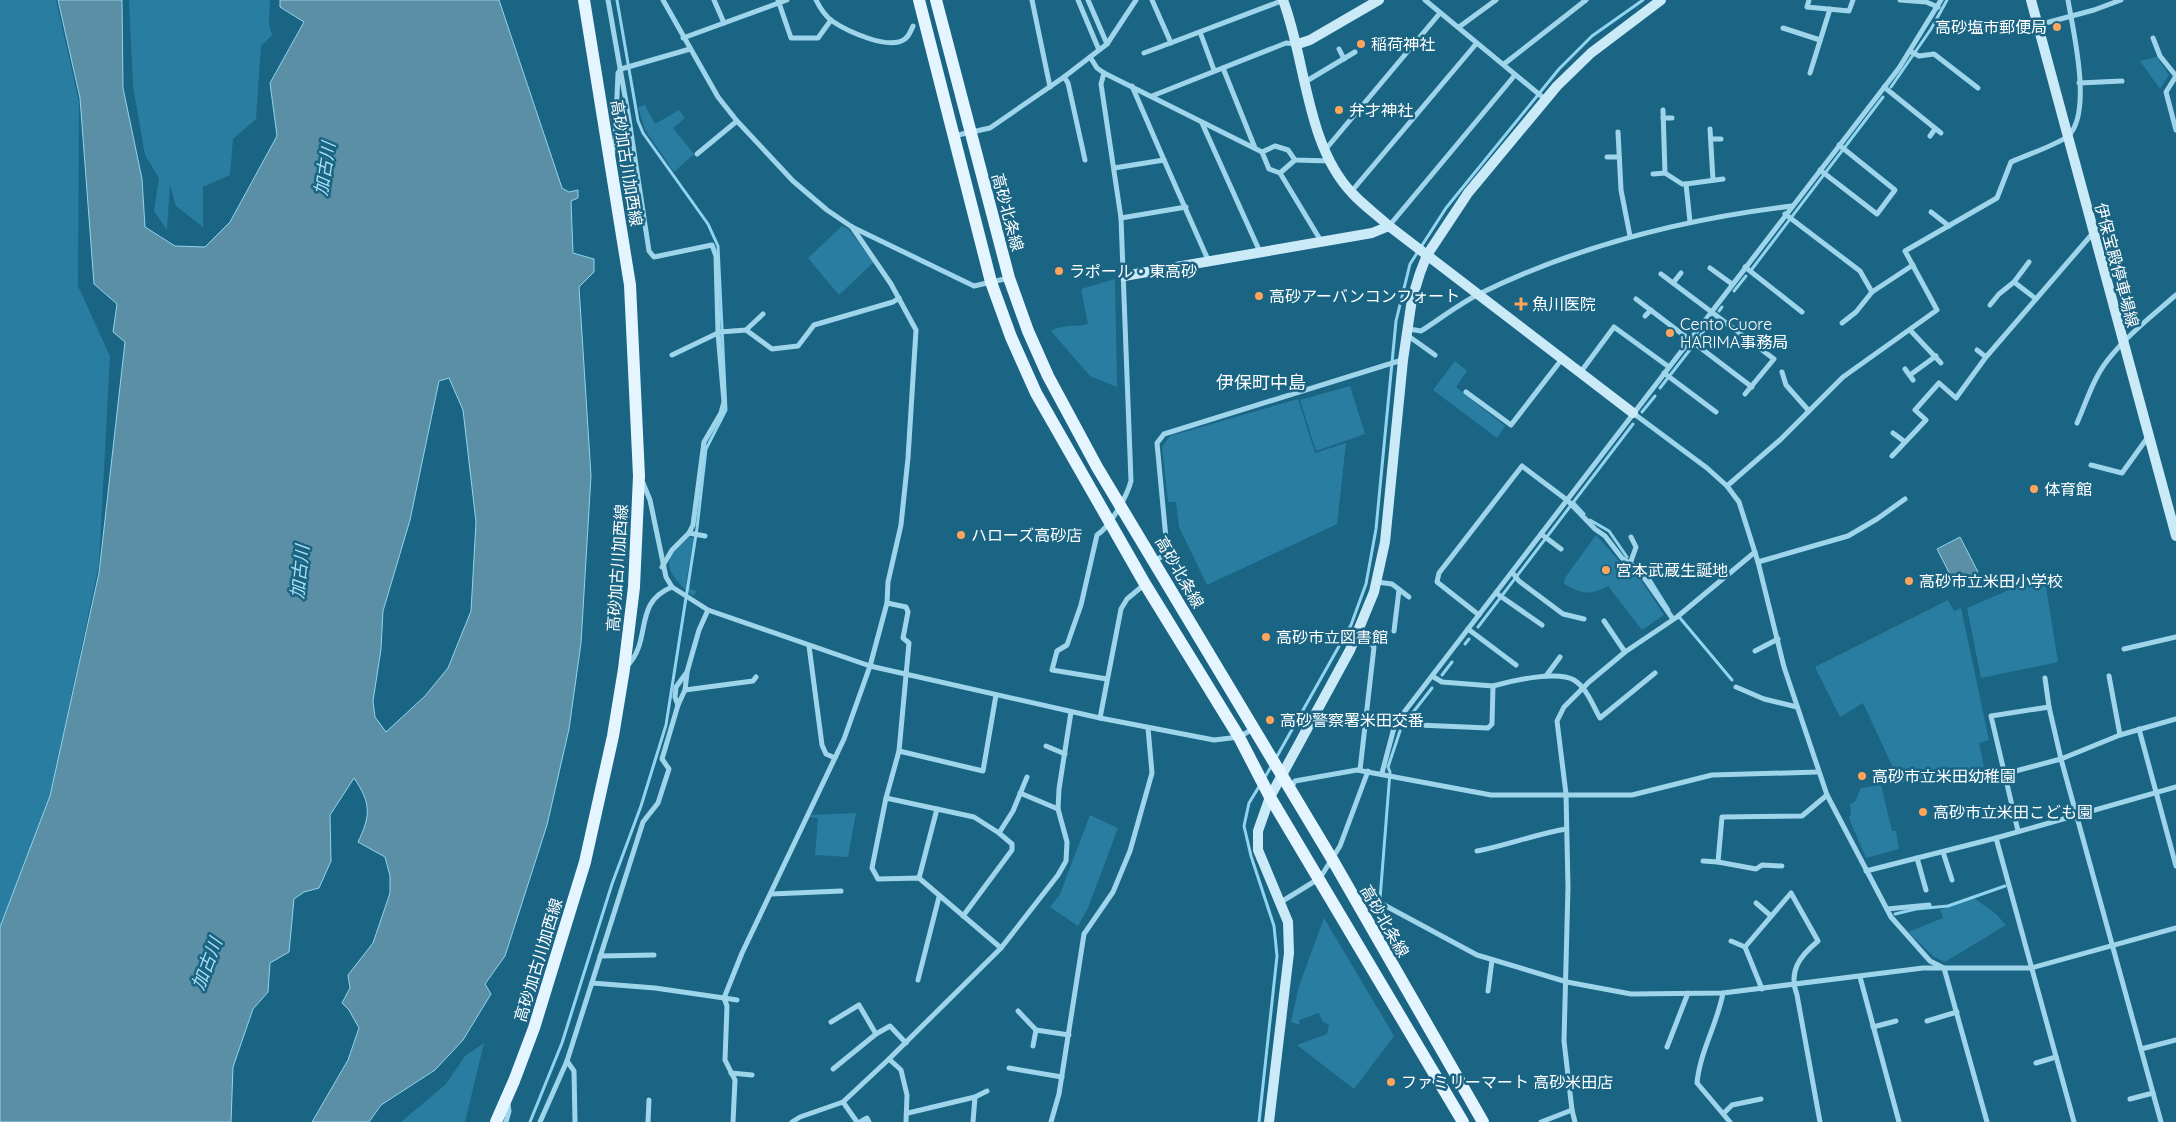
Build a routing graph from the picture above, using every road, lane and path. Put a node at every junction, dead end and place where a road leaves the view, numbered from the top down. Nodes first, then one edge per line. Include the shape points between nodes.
1 (584, 0) edge
2 (608, 0) edge
3 (662, 0) edge
4 (714, 0) edge
5 (786, 0) edge
6 (816, 0) edge
7 (919, 0) edge
8 (936, 0) edge
9 (1032, 0) edge
10 (1078, 0) edge
11 (1088, 0) edge
12 (1136, 0) edge
13 (1152, 0) edge
14 (1284, 0) edge
15 (1379, 0) edge
16 (1426, 0) edge
17 (1496, 0) edge
18 (1586, 0) edge
19 (1809, 0) edge
20 (1853, 0) edge
21 (1900, 0) edge
22 (1941, 0) edge
23 (2031, 0) edge
24 (2068, 0) edge
25 (2122, 0) edge
26 (778, 1) edge
27 (1656, 1) edge
28 (1368, 3) edge
29 (1938, 7) junction
30 (1830, 9) junction
31 (1440, 13) junction
32 (2070, 16) junction
33 (831, 20) junction
34 (724, 23) junction
35 (2038, 25) junction
36 (913, 26) dead end
37 (1459, 27) junction
38 (1783, 28) dead end
39 (1200, 32) junction
40 (683, 38) junction
41 (2152, 38) dead end
42 (1820, 40) junction
43 (1171, 43) junction
44 (1107, 44) junction
45 (1298, 44) junction
46 (1476, 44) junction
47 (690, 49) junction
48 (1339, 49) dead end
49 (1099, 50) junction
50 (1355, 52) dead end
51 (1910, 52) junction
52 (1144, 53) dead end
53 (1090, 57) junction
54 (1344, 59) junction
55 (1504, 64) junction
56 (1223, 68) junction
57 (621, 69) junction
58 (1214, 70) junction
59 (1104, 73) junction
60 (1810, 73) dead end
61 (1515, 75) junction
62 (1064, 77) junction
63 (2122, 81) dead end
64 (1304, 82) junction
65 (2079, 83) junction
66 (1132, 86) junction
67 (1050, 87) junction
68 (1885, 88) junction
69 (1978, 88) dead end
70 (1152, 96) junction
71 (1546, 100) junction
72 (1663, 110) dead end
73 (1663, 118) junction
74 (1672, 118) dead end
75 (738, 122) junction
76 (1202, 122) junction
77 (1710, 129) dead end
78 (1935, 129) junction
79 (2176, 130) edge
80 (1618, 132) dead end
81 (971, 133) junction
82 (1941, 133) dead end
83 (953, 136) junction
84 (1930, 136) dead end
85 (2068, 136) junction
86 (1721, 138) dead end
87 (1711, 139) junction
88 (1839, 146) junction
89 (1255, 148) junction
90 (1325, 150) junction
91 (1262, 152) junction
92 (698, 154) dead end
93 (610, 157) junction
94 (1607, 157) dead end
95 (1619, 157) junction
96 (1084, 160) dead end
97 (1164, 160) junction
98 (1295, 160) junction
99 (1330, 161) junction
100 (1114, 168) junction
101 (1820, 170) junction
102 (1280, 173) junction
103 (1665, 173) junction
104 (1653, 174) dead end
105 (1722, 179) dead end
106 (1713, 180) junction
107 (1686, 184) junction
108 (1351, 192) junction
109 (1792, 206) junction
110 (1186, 207) junction
111 (1931, 212) dead end
112 (1785, 214) junction
113 (1121, 218) junction
114 (1690, 222) junction
115 (1389, 226) junction
116 (1949, 226) junction
117 (852, 227) junction
118 (2093, 232) junction
119 (1630, 236) junction
120 (1321, 242) junction
121 (1260, 252) junction
122 (1427, 255) junction
123 (1209, 262) junction
124 (2029, 262) dead end
125 (1913, 265) junction
126 (1745, 267) junction
127 (1710, 268) dead end
128 (1681, 273) dead end
129 (1661, 274) dead end
130 (1124, 276) junction
131 (1009, 278) junction
132 (992, 282) junction
133 (2014, 282) junction
134 (1673, 283) junction
135 (1732, 284) junction
136 (1872, 292) junction
137 (1478, 295) junction
138 (2176, 295) edge
139 (899, 298) junction
140 (1636, 299) dead end
141 (2036, 299) junction
142 (1990, 305) dead end
143 (1651, 310) junction
144 (1711, 312) junction
145 (1802, 312) dead end
146 (763, 314) dead end
147 (1645, 316) dead end
148 (1842, 323) dead end
149 (746, 330) junction
150 (1910, 330) junction
151 (722, 331) junction
152 (1408, 332) junction
153 (1689, 340) junction
154 (2122, 343) junction
155 (1977, 350) dead end
156 (672, 355) dead end
157 (1435, 356) dead end
158 (1936, 356) junction
159 (1986, 357) junction
160 (1562, 359) junction
161 (1403, 360) junction
162 (1941, 363) dead end
163 (1668, 366) junction
164 (1905, 368) dead end
165 (1782, 372) dead end
166 (1580, 373) junction
167 (1668, 375) junction
168 (1752, 387) junction
169 (1466, 392) dead end
170 (1745, 394) dead end
171 (1809, 411) junction
172 (1716, 412) dead end
173 (1633, 413) junction
174 (2077, 424) dead end
175 (1893, 433) dead end
176 (2149, 437) junction
177 (1905, 442) junction
178 (1892, 456) dead end
179 (2091, 465) dead end
180 (639, 476) junction
181 (1727, 486) junction
182 (1905, 499) dead end
183 (1567, 500) junction
184 (1121, 503) junction
185 (1110, 520) junction
186 (2174, 520) edge
187 (1541, 534) junction
188 (694, 535) junction
189 (705, 536) dead end
190 (2176, 536) edge
191 (1631, 537) dead end
192 (1561, 549) dead end
193 (1755, 552) junction
194 (1154, 561) junction
195 (1758, 562) junction
196 (1630, 564) junction
197 (662, 567) junction
198 (1515, 576) junction
199 (1377, 582) junction
200 (1145, 584) junction
201 (672, 587) junction
202 (1400, 590) junction
203 (1497, 594) junction
204 (1409, 597) dead end
205 (887, 603) junction
206 (708, 610) junction
207 (1479, 615) junction
208 (1584, 619) dead end
209 (1673, 619) junction
210 (1604, 621) dead end
211 (1542, 625) dead end
212 (1394, 631) dead end
213 (1359, 632) junction
214 (1472, 632) junction
215 (2176, 637) edge
216 (1778, 639) junction
217 (809, 646) junction
218 (2124, 649) dead end
219 (1755, 651) dead end
220 (1625, 652) junction
221 (1560, 657) dead end
222 (1516, 665) dead end
223 (870, 666) junction
224 (624, 669) junction
225 (687, 672) junction
226 (1655, 673) dead end
227 (905, 674) junction
228 (1546, 676) junction
229 (2109, 676) dead end
230 (756, 677) dead end
231 (1434, 677) junction
232 (2044, 678) dead end
233 (1107, 679) junction
234 (1493, 686) junction
235 (1736, 686) dead end
236 (685, 690) junction
237 (1584, 690) junction
238 (996, 695) junction
239 (678, 705) junction
240 (1797, 707) junction
241 (2049, 707) junction
242 (1071, 712) junction
243 (1100, 718) junction
244 (2176, 719) edge
245 (1397, 725) junction
246 (1148, 728) junction
247 (1253, 729) junction
248 (2139, 729) junction
249 (2120, 735) junction
250 (1239, 738) junction
251 (1046, 746) dead end
252 (899, 751) junction
253 (1065, 754) junction
254 (835, 758) junction
255 (2061, 759) junction
256 (1360, 770) junction
257 (1368, 771) junction
258 (1818, 772) junction
259 (1382, 773) junction
260 (2004, 774) junction
261 (1027, 777) dead end
262 (1280, 777) junction
263 (2176, 787) edge
264 (1289, 790) junction
265 (1020, 793) junction
266 (2157, 793) junction
267 (1566, 794) junction
268 (1827, 795) junction
269 (1270, 797) junction
270 (886, 798) junction
271 (937, 809) junction
272 (1058, 809) junction
273 (2076, 814) junction
274 (1566, 829) junction
275 (2018, 832) junction
276 (998, 833) junction
277 (1996, 838) junction
278 (1477, 851) dead end
279 (1944, 852) junction
280 (1917, 858) junction
281 (1332, 859) junction
282 (1703, 860) dead end
283 (1718, 862) junction
284 (1782, 866) dead end
285 (2176, 866) edge
286 (1866, 871) junction
287 (919, 878) junction
288 (1320, 878) junction
289 (1952, 880) dead end
290 (1926, 890) dead end
291 (840, 891) dead end
292 (771, 894) junction
293 (939, 897) junction
294 (1281, 902) junction
295 (1356, 903) junction
296 (1756, 903) dead end
297 (1929, 905) dead end
298 (1886, 910) junction
299 (963, 916) junction
300 (1771, 916) junction
301 (2176, 928) edge
302 (1731, 940) dead end
303 (2112, 945) junction
304 (1745, 947) junction
305 (1001, 948) junction
306 (654, 954) dead end
307 (600, 956) junction
308 (1492, 960) junction
309 (1944, 968) junction
310 (2031, 968) junction
311 (1860, 978) junction
312 (918, 980) dead end
313 (1567, 982) junction
314 (592, 983) junction
315 (1793, 985) junction
316 (1762, 989) junction
317 (1488, 991) dead end
318 (1688, 993) junction
319 (1723, 994) junction
320 (724, 998) junction
321 (737, 1000) dead end
322 (1018, 1011) dead end
323 (1957, 1012) junction
324 (1896, 1021) dead end
325 (831, 1022) dead end
326 (1927, 1022) dead end
327 (1873, 1026) junction
328 (1036, 1030) junction
329 (876, 1034) junction
330 (1068, 1035) junction
331 (2176, 1040) edge
332 (906, 1042) junction
333 (1033, 1046) dead end
334 (1667, 1047) dead end
335 (2141, 1049) junction
336 (2056, 1057) junction
337 (889, 1059) junction
338 (567, 1061) junction
339 (2036, 1063) dead end
340 (1010, 1068) dead end
341 (833, 1069) dead end
342 (731, 1072) junction
343 (752, 1075) dead end
344 (1062, 1077) junction
345 (988, 1091) dead end
346 (2153, 1093) junction
347 (975, 1097) junction
348 (1761, 1098) dead end
349 (506, 1099) junction
350 (2130, 1099) dead end
351 (648, 1100) dead end
352 (843, 1102) junction
353 (1572, 1110) junction
354 (908, 1113) junction
355 (1724, 1113) junction
356 (496, 1122) edge
357 (506, 1122) edge
358 (540, 1122) edge
359 (576, 1122) edge
360 (648, 1122) edge
361 (733, 1122) edge
362 (792, 1122) edge
363 (858, 1122) edge
364 (869, 1122) edge
365 (906, 1122) edge
366 (973, 1122) edge
367 (1051, 1122) edge
368 (1269, 1122) edge
369 (1463, 1122) edge
370 (1483, 1122) edge
371 (1541, 1122) edge
372 (1575, 1122) edge
373 (1730, 1122) edge
374 (1820, 1122) edge
375 (1900, 1122) edge
376 (1987, 1122) edge
377 (2074, 1122) edge
378 (2160, 1122) edge

1 - 93 main road, 高砂加古川加西線
2 - 57 street
3 - 40 street
4 - 34 street
5 - 26 street
6 - 33 street
7 - 83 main road, 高砂北条線
8 - 81 main road, 高砂北条線
9 - 67 street
10 - 49 street
11 - 44 street
12 - 44 street
13 - 43 street
14 - 39 street
14 - 45 street
15 - 28 street
16 - 31 street
17 - 37 street
18 - 55 street
19 - 30 street via 1807,7
20 - 30 street via 1849,11
21 - 29 street via 1926,2
22 - 29 street
23 - 35 street, 伊保宝殿停車場線
24 - 32 street
25 - 32 street
26 - 33 street via 791,38 818,38
26 - 34 street
27 - 71 street via 1591,53
28 - 45 street via 1310,40
29 - 51 street
30 - 42 street
31 - 37 street
31 - 90 street
32 - 35 street
32 - 65 street via 2076,41
33 - 36 street via 860,36 893,42 905,40
34 - 40 street
35 - 85 street, 伊保宝殿停車場線
37 - 46 street
38 - 42 street
39 - 43 street
39 - 58 street
40 - 47 street
41 - 79 street via 2160,56 2176,76 2166,92
42 - 60 street
43 - 52 street
44 - 49 street
45 - 56 street via 1286,43
45 - 64 street
46 - 55 street
46 - 108 street
47 - 57 street
47 - 75 street via 718,97
48 - 54 street
49 - 53 street
50 - 54 street
51 - 68 street
51 - 69 street via 1919,56 1934,54
53 - 59 street
53 - 62 street
54 - 64 street
55 - 61 street
56 - 58 street
56 - 89 street
57 - 93 street via 617,80 614,152
57 - 151 street via 649,251 654,257 712,245 716,256
58 - 70 street
59 - 66 street
59 - 100 street via 1101,84
61 - 71 street
61 - 115 street
62 - 67 street
62 - 96 street
63 - 65 street
64 - 90 street
65 - 85 street via 2077,121
66 - 70 street
66 - 97 street
67 - 81 street via 990,128
68 - 78 street
68 - 88 street
70 - 76 street
71 - 122 street via 1468,193
72 - 73 street
73 - 74 street
73 - 103 street
75 - 92 street
75 - 117 street via 793,181
76 - 89 street
76 - 121 street
77 - 87 street
78 - 82 street
78 - 84 street
80 - 95 street
81 - 83 street
81 - 131 main road, 高砂北条線
83 - 132 main road, 高砂北条線
85 - 116 street via 2011,162 1997,198
85 - 118 street, 伊保宝殿停車場線
86 - 87 street
87 - 106 street
88 - 101 street
88 - 101 street via 1894,190 1877,214
89 - 91 street
90 - 99 street
91 - 98 street via 1275,146 1288,150
91 - 102 street via 1269,169
93 - 180 main road, 高砂加古川加西線 via 630,285
94 - 95 street
95 - 119 street via 1621,190
97 - 100 street
97 - 110 street
98 - 99 street
98 - 102 street
99 - 108 street
100 - 113 street
101 - 109 street
102 - 120 street
103 - 104 street
103 - 107 street
105 - 106 street
106 - 107 street
107 - 114 street
108 - 115 street
109 - 112 street
109 - 114 street
110 - 113 street
110 - 123 street
111 - 116 street
112 - 126 street
112 - 136 street via 1860,271
113 - 130 street
114 - 119 street
115 - 120 street via 1372,233
115 - 122 street
116 - 125 street via 1905,251
117 - 132 street via 974,286
117 - 139 street
118 - 141 street
118 - 154 street, 伊保宝殿停車場線
119 - 137 street via 1555,262
120 - 121 street
121 - 123 street
122 - 137 street
122 - 152 street via 1412,299
123 - 130 street
124 - 133 street
125 - 136 street
125 - 150 street via 1938,310
126 - 135 street
126 - 145 street
127 - 135 street
128 - 134 street
129 - 134 street
130 - 184 street via 1131,481
131 - 132 street
131 - 184 main road, 高砂北条線 via 1048,376 1088,452
132 - 185 main road, 高砂北条線 via 1011,337 1036,393
133 - 141 street
133 - 142 street
134 - 144 street
135 - 144 street
136 - 148 street
137 - 152 street via 1421,331
137 - 160 street
138 - 154 street
139 - 149 street via 814,325 798,346 772,349
139 - 205 street via 916,336 902,510
140 - 143 street
141 - 159 street
143 - 147 street
143 - 153 street
144 - 153 street
144 - 168 street via 1774,359
146 - 149 street
149 - 151 street
150 - 158 street
150 - 171 street via 1843,377
151 - 156 street
151 - 188 street via 724,402 704,442
152 - 157 street
152 - 161 street
153 - 163 street
153 - 168 street
154 - 174 street via 2097,377
154 - 176 street, 伊保宝殿停車場線
155 - 159 street
158 - 162 street
158 - 164 street via 1911,378
159 - 177 street via 1956,398 1939,383 1915,410 1926,420
160 - 166 street
160 - 169 street via 1511,425
161 - 194 street via 1164,434 1157,443 1167,549
161 - 199 street via 1385,542
163 - 166 street via 1614,327
163 - 167 street
165 - 171 street via 1786,385
166 - 173 street
167 - 172 street
167 - 173 street
168 - 170 street
171 - 181 street
173 - 181 street
173 - 183 street
175 - 177 street
176 - 179 street via 2122,473
176 - 186 street, 伊保宝殿停車場線
177 - 178 street
180 - 197 street via 650,500
180 - 224 main road, 高砂加古川加西線 via 634,587
181 - 193 street via 1739,502
182 - 195 street via 1848,536
183 - 187 street
183 - 196 street
183 - 207 street via 1522,466 1440,573 1437,582
184 - 185 street
184 - 194 main road, 高砂北条線
185 - 200 main road, 高砂北条線
185 - 233 street via 1104,531 1097,535 1081,605 1067,645 1057,651 1052,670
186 - 190 street, 伊保宝殿停車場線
187 - 192 street
187 - 198 street
188 - 189 street
188 - 197 street via 672,550
191 - 196 street via 1636,547
193 - 195 street
193 - 209 street
194 - 247 main road, 高砂北条線
195 - 216 street
196 - 209 street via 1638,570
197 - 201 street
198 - 203 street
198 - 208 street via 1563,614
199 - 202 street via 1392,584
199 - 213 street
200 - 233 street via 1127,599 1121,609
200 - 250 main road, 高砂北条線
201 - 206 street
201 - 224 street via 650,601 640,644
202 - 204 street
202 - 212 street
203 - 207 street
203 - 211 street
205 - 223 street
205 - 227 street via 906,607 908,612 902,638 909,643
206 - 217 street
206 - 225 street
207 - 214 street
209 - 220 street
210 - 220 street
213 - 256 street via 1374,647
213 - 262 street
214 - 222 street
214 - 231 street
215 - 218 street
216 - 219 street
216 - 240 street
217 - 223 street
217 - 254 street via 822,745 826,754
220 - 237 street
221 - 228 street
223 - 227 street
223 - 254 street
224 - 349 main road, 高砂加古川加西線 via 585,862 534,1028
225 - 236 street
225 - 239 street via 676,688
226 - 237 street via 1600,718
227 - 238 street
227 - 252 street
228 - 234 street
228 - 237 street via 1572,679
229 - 249 street
230 - 236 street via 753,681
231 - 234 street via 1442,682
231 - 245 street
232 - 241 street
233 - 243 street
234 - 245 street via 1492,724 1488,728
235 - 240 street via 1764,699
236 - 239 street
237 - 267 street via 1564,707 1557,721
238 - 242 street
238 - 252 street via 983,771
239 - 307 street via 662,759 669,769 658,803 643,822
240 - 258 street
241 - 255 street
241 - 260 street via 1991,716
242 - 243 street
242 - 253 street
243 - 246 street
244 - 248 street
245 - 259 street
246 - 250 street via 1214,740
246 - 330 street via 1152,773 1146,799 1113,892 1084,934
247 - 250 street
247 - 262 main road, 高砂北条線
248 - 249 street
248 - 266 street
249 - 255 street
250 - 269 main road, 高砂北条線
251 - 253 street
252 - 270 street
253 - 272 street
254 - 292 street
255 - 260 street
255 - 273 street
256 - 257 street
256 - 264 street via 1296,781
257 - 259 street
257 - 281 street
258 - 267 street via 1712,775 1632,795
258 - 268 street
259 - 267 street via 1491,795
260 - 275 street
261 - 265 street
262 - 264 main road, 高砂北条線
262 - 269 street
263 - 266 street
264 - 281 main road, 高砂北条線
265 - 272 street
265 - 276 street
266 - 273 street
266 - 285 street
267 - 274 street
268 - 283 street via 1802,816 1722,817
268 - 286 street
269 - 288 main road, 高砂北条線
269 - 294 street via 1259,823 1258,850
270 - 271 street
270 - 287 street via 872,868 878,878
271 - 276 street via 974,817
271 - 287 street
272 - 305 street via 1067,842 1066,862
273 - 275 street
273 - 303 street
274 - 278 street
274 - 313 street
275 - 277 street
276 - 299 street via 1012,844 1012,850
277 - 279 street
277 - 310 street
279 - 280 street
279 - 289 street
280 - 286 street
280 - 290 street
281 - 288 street
281 - 295 main road, 高砂北条線
282 - 283 street
283 - 284 street via 1756,868 1762,865
286 - 298 street
287 - 293 street
288 - 294 street
288 - 369 main road, 高砂北条線
291 - 292 street
292 - 320 street
293 - 299 street
293 - 312 street
294 - 368 street via 1288,922 1289,953
295 - 308 street via 1373,899
295 - 370 main road, 高砂北条線
296 - 300 street
297 - 298 street
298 - 309 street via 1924,954
299 - 305 street
300 - 304 street
300 - 315 street via 1791,894 1818,941 1798,962
301 - 303 street
302 - 304 street
303 - 310 street
303 - 335 street
304 - 316 street
305 - 332 street
306 - 307 street
307 - 314 street
308 - 313 street
308 - 317 street
309 - 310 street
309 - 311 street
309 - 323 street
310 - 336 street
311 - 315 street
311 - 327 street
313 - 318 street via 1631,994
313 - 353 street via 1564,1041
314 - 320 street
314 - 338 street
315 - 316 street
315 - 374 street
316 - 319 street
318 - 319 street
318 - 334 street
319 - 355 street via 1699,1062 1697,1083
320 - 321 street
320 - 342 street via 727,1006 725,1060
322 - 328 street
323 - 326 street
323 - 376 street
324 - 327 street
325 - 329 street via 859,1006
327 - 375 street
328 - 330 street
328 - 333 street
329 - 332 street via 890,1026
329 - 341 street
330 - 344 street
331 - 335 street
332 - 337 street
335 - 346 street
336 - 339 street
336 - 377 street
337 - 352 street
337 - 354 street via 901,1070
338 - 358 street
338 - 359 street via 574,1070
340 - 344 street
342 - 343 street
342 - 361 street via 734,1080
344 - 367 street
345 - 347 street
346 - 350 street
346 - 378 street
347 - 354 street
347 - 366 street
348 - 355 street via 1732,1105
349 - 356 main road, 高砂加古川加西線
349 - 357 street via 510,1111
351 - 360 street
352 - 362 street via 800,1116
352 - 363 street
353 - 371 street
353 - 372 street
354 - 365 street
355 - 373 street
363 - 364 street via 868,1118

